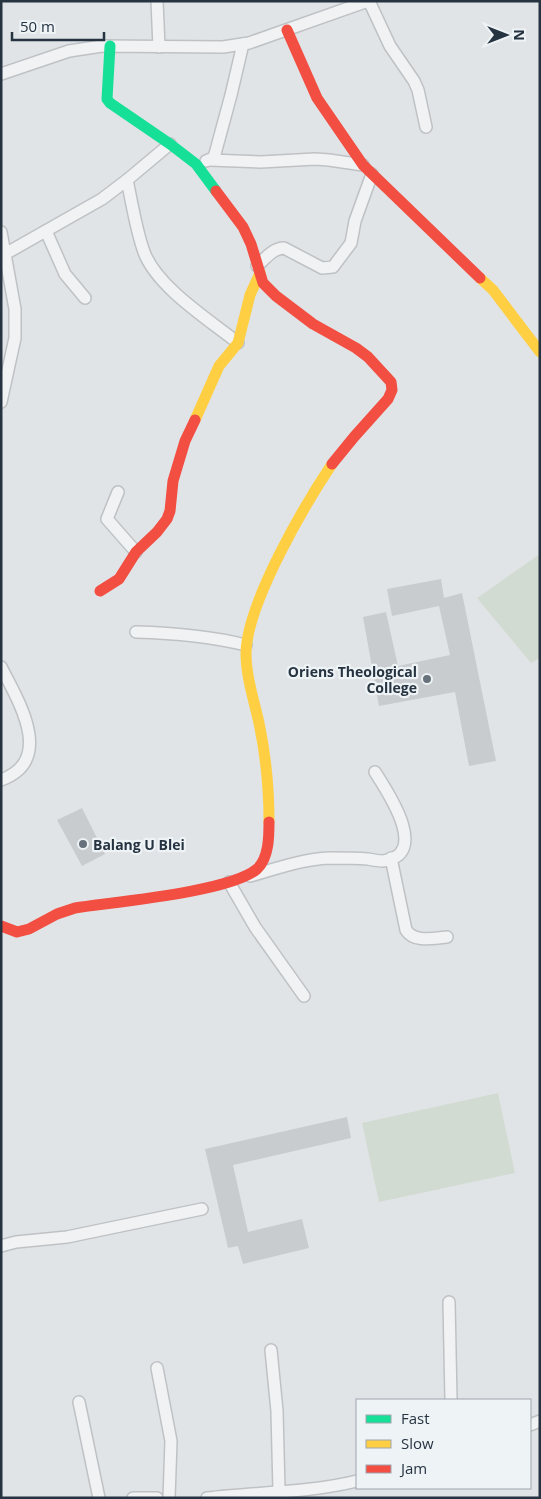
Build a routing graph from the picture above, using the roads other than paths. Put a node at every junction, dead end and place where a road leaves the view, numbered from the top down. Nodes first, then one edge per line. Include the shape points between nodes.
1 (157, 1) edge
2 (368, 1) edge
3 (287, 30) junction
4 (242, 44) junction
5 (110, 46) junction
6 (159, 47) junction
7 (1, 74) edge
8 (426, 127) dead end
9 (170, 144) junction
10 (210, 160) junction
11 (196, 164) junction
12 (363, 166) junction
13 (372, 174) junction
14 (127, 180) junction
15 (46, 231) junction
16 (1, 232) edge
17 (5, 260) edge
18 (258, 269) junction
19 (85, 298) dead end
20 (238, 343) junction
21 (540, 352) edge
22 (1, 402) edge
23 (118, 492) dead end
24 (136, 552) junction
25 (100, 591) dead end
26 (136, 632) dead end
27 (246, 645) junction
28 (1, 667) edge
29 (375, 772) dead end
30 (1, 780) edge
31 (391, 858) junction
32 (247, 876) junction
33 (229, 882) junction
34 (1, 926) edge
35 (448, 937) dead end
36 (304, 996) dead end
37 (202, 1209) dead end
38 (1, 1246) edge
39 (449, 1302) dead end
40 (271, 1350) dead end
41 (156, 1368) dead end
42 (451, 1399) edge
43 (79, 1402) dead end
44 (356, 1481) edge
45 (279, 1491) junction
46 (99, 1498) edge
47 (134, 1498) edge
48 (157, 1498) edge
49 (169, 1498) edge
50 (207, 1498) edge

1 - 6 street
2 - 3 street
2 - 8 street via 390,46 414,81
3 - 4 street
3 - 12 street via 317,98
4 - 6 street
4 - 10 street via 215,154
5 - 6 street
5 - 7 street via 69,51
5 - 9 street via 107,99
9 - 11 street
9 - 14 street
10 - 11 street
10 - 12 street via 329,160
11 - 18 street via 243,227
12 - 13 street
13 - 18 street via 355,221 351,243 333,267 322,268 279,248
13 - 21 street via 493,290
14 - 15 street via 102,199
14 - 20 street via 144,252 153,271 165,286
15 - 17 street
15 - 19 street via 65,274
16 - 17 street
17 - 22 street via 15,309 15,338
18 - 20 street
18 - 27 street via 263,283 276,296 313,324 368,357 391,382 392,390 388,399 342,451 300,515 262,594
20 - 24 street via 219,366 185,441 173,481 167,519
23 - 24 street via 107,521
24 - 25 street via 119,579
26 - 27 street via 200,635
27 - 32 street via 263,750 269,837 266,854 258,868
28 - 30 street via 28,726 30,745 21,769
29 - 31 street via 396,806 404,831 402,850
31 - 32 street via 383,861 327,858
31 - 35 street via 409,935 420,939
32 - 33 street
33 - 34 street via 75,908 17,932
33 - 36 street via 255,927
37 - 38 street via 82,1234
39 - 42 street
40 - 45 street via 277,1411
41 - 49 street via 171,1441
43 - 46 street
44 - 45 street
45 - 50 street
47 - 48 street

